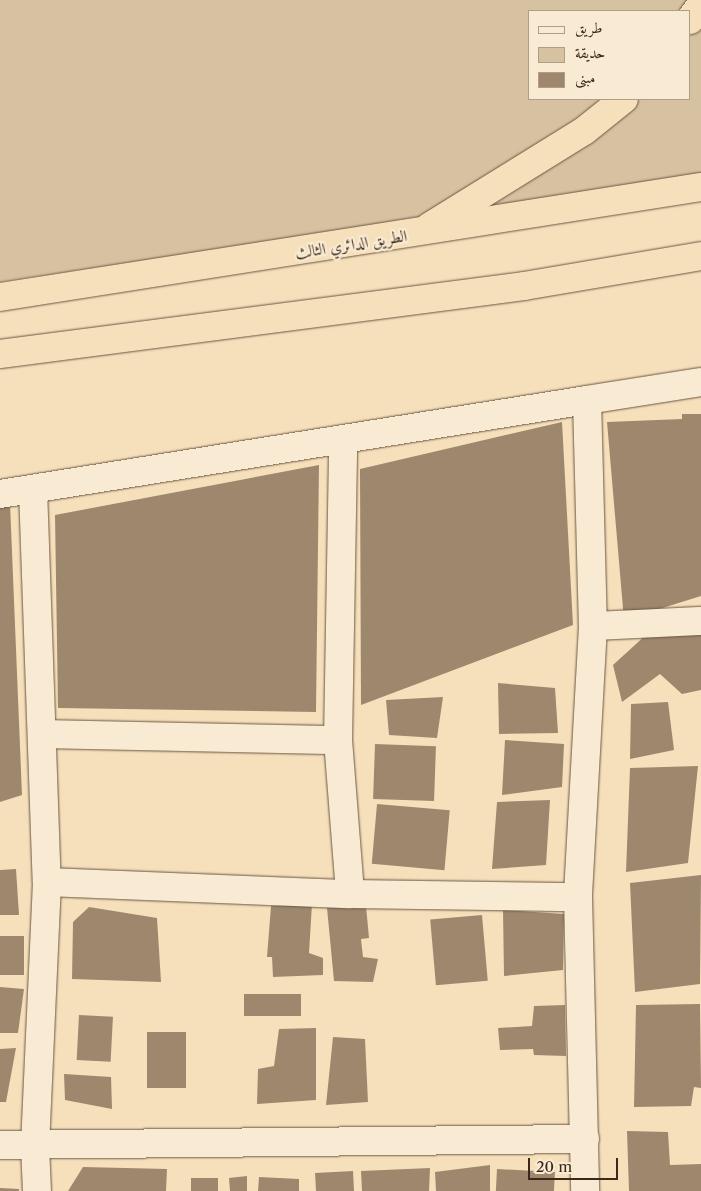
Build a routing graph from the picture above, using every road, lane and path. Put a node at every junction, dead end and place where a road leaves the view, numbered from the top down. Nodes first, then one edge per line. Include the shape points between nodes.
1 (701, 5) edge
2 (691, 19) edge
3 (623, 100) edge
4 (701, 188) edge
5 (418, 233) junction
6 (701, 256) edge
7 (0, 296) edge
8 (0, 354) edge
9 (701, 382) edge
10 (586, 400) junction
11 (343, 441) junction
12 (33, 489) junction
13 (0, 494) edge
14 (701, 621) edge
15 (593, 626) junction
16 (43, 734) junction
17 (338, 740) junction
18 (47, 882) junction
19 (350, 894) junction
20 (578, 897) junction
21 (585, 1139) junction
22 (0, 1145) edge
23 (35, 1146) junction
24 (37, 1191) edge
25 (585, 1191) edge

1 - 2 highway
3 - 5 highway via 584,131
4 - 5 highway, الطريق الدائري الثالث
5 - 7 highway, الطريق الدائري الثالث
6 - 8 highway via 524,286
9 - 10 street
10 - 11 street
10 - 15 street
11 - 12 street
11 - 17 street
12 - 13 street
12 - 16 street
14 - 15 street
15 - 20 street
16 - 17 street
16 - 18 street
17 - 19 street
18 - 19 street
18 - 23 street
19 - 20 street
20 - 21 street
21 - 23 street
21 - 25 street
22 - 23 street
23 - 24 street

